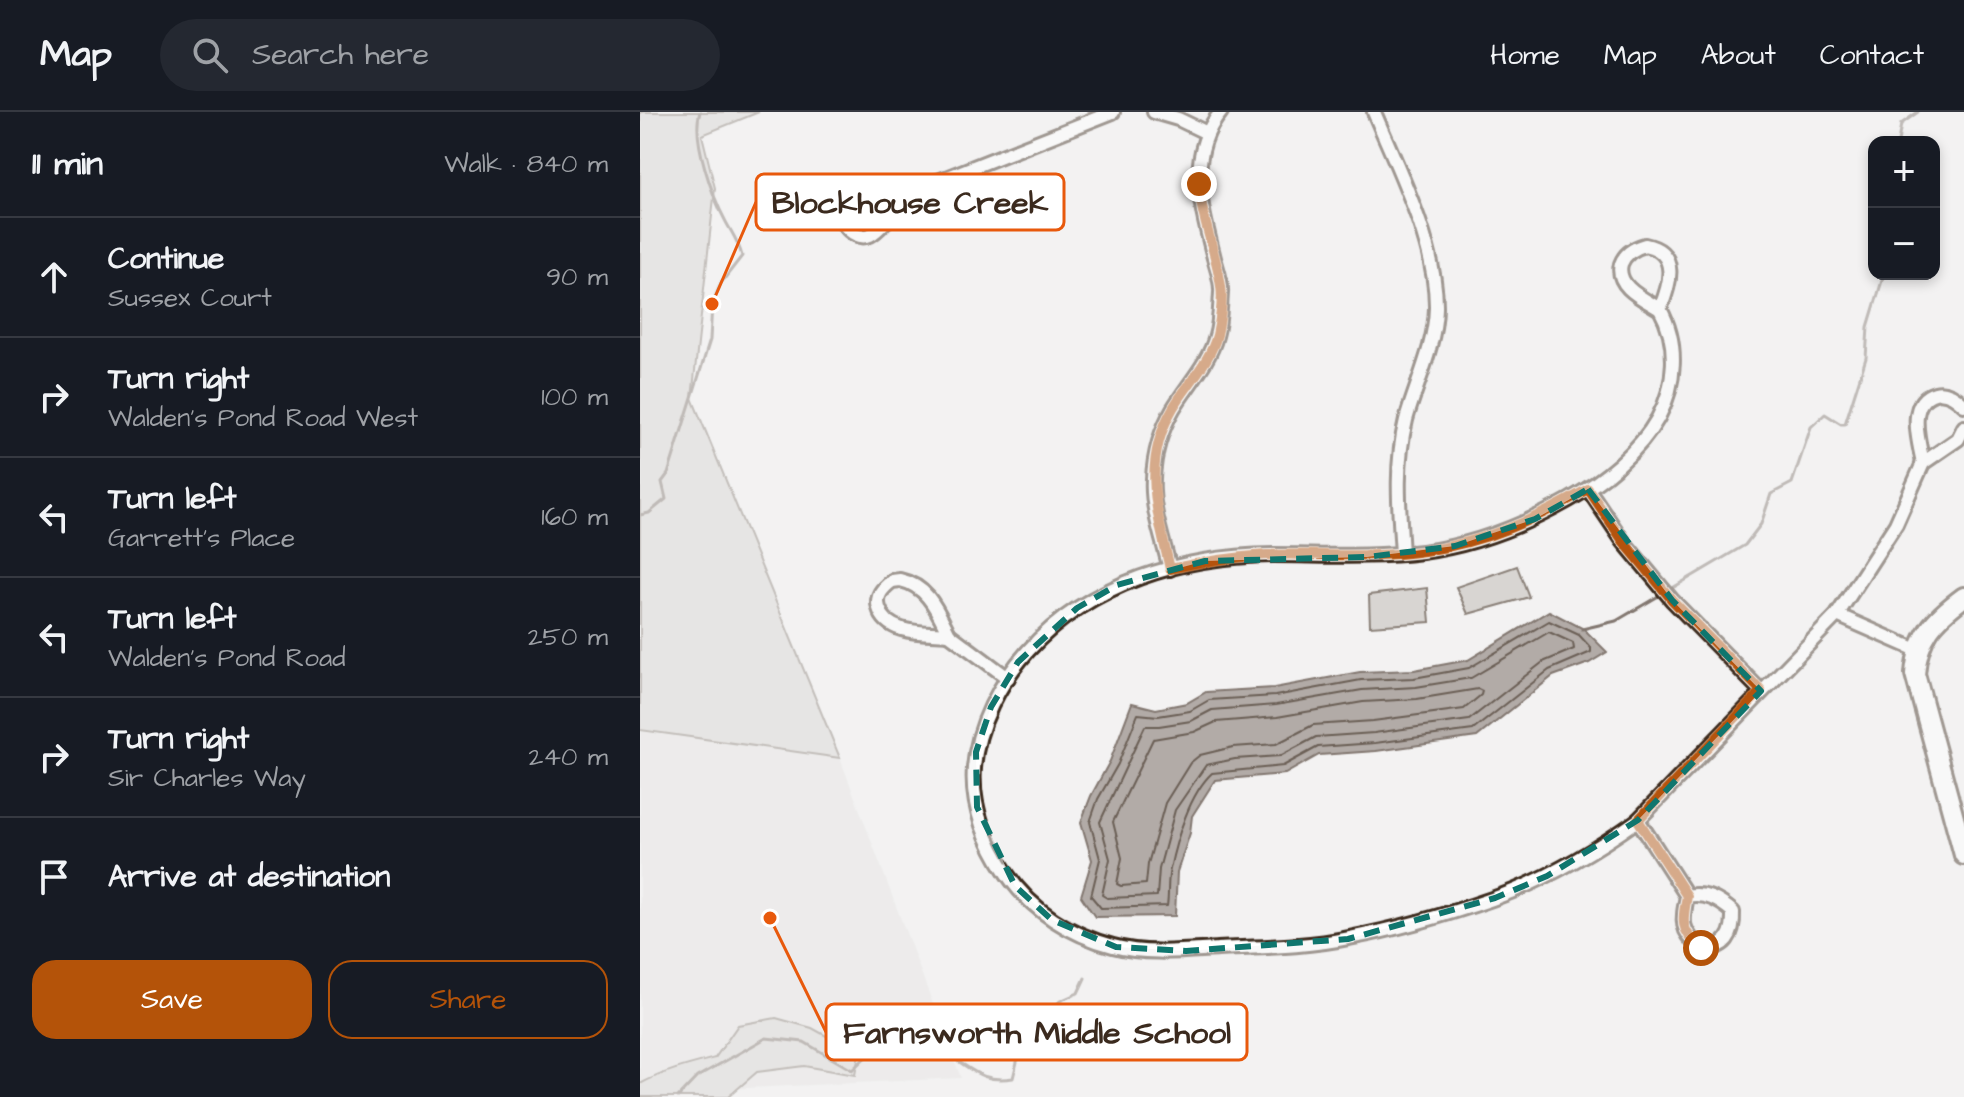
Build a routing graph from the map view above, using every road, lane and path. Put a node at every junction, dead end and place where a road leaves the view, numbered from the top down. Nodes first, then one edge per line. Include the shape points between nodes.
1 (1113, 112) edge
2 (1154, 112) edge
3 (1221, 112) edge
4 (1374, 112) edge
5 (1207, 133) junction
6 (910, 192) junction
7 (1660, 309) junction
8 (1964, 405) edge
9 (1964, 427) edge
10 (1923, 463) junction
11 (1588, 489) junction
12 (1402, 553) junction
13 (1170, 569) junction
14 (1964, 597) edge
15 (1837, 615) junction
16 (949, 634) junction
17 (1917, 650) junction
18 (1008, 678) junction
19 (1761, 691) junction
20 (1638, 820) junction
21 (1964, 855) edge
22 (1687, 896) junction

1 - 6 street
2 - 5 street
3 - 5 street
4 - 12 street via 1431,259 1436,307 1398,461
5 - 13 street via 1199,170 1200,202 1222,289 1213,343 1172,410 1157,448 1153,497
6 - 6 street via 870,235 848,229 838,216 839,200 858,185
7 - 7 street via 1621,279 1623,259 1640,246 1659,250 1671,268
7 - 11 street via 1674,365 1666,403 1635,449
8 - 10 street via 1939,392 1919,406
9 - 10 street via 1958,439
10 - 15 street via 1896,524
11 - 12 street via 1507,531 1455,546
11 - 19 street via 1672,600
12 - 13 street via 1269,555
13 - 18 street via 1117,585 1077,608 1036,642
14 - 17 street via 1926,632
15 - 17 street
15 - 19 street
16 - 16 street via 892,625 878,605 882,589 900,580 925,592
16 - 18 street
17 - 21 street via 1917,687
18 - 20 street via 991,707 976,752 973,774 981,823 1015,886 1040,910 1076,934 1116,947 1186,951 1348,939 1495,898 1547,876
19 - 20 street
20 - 22 street
22 - 22 street via 1683,924 1688,938 1701,948 1720,947 1729,939 1733,912 1707,896

